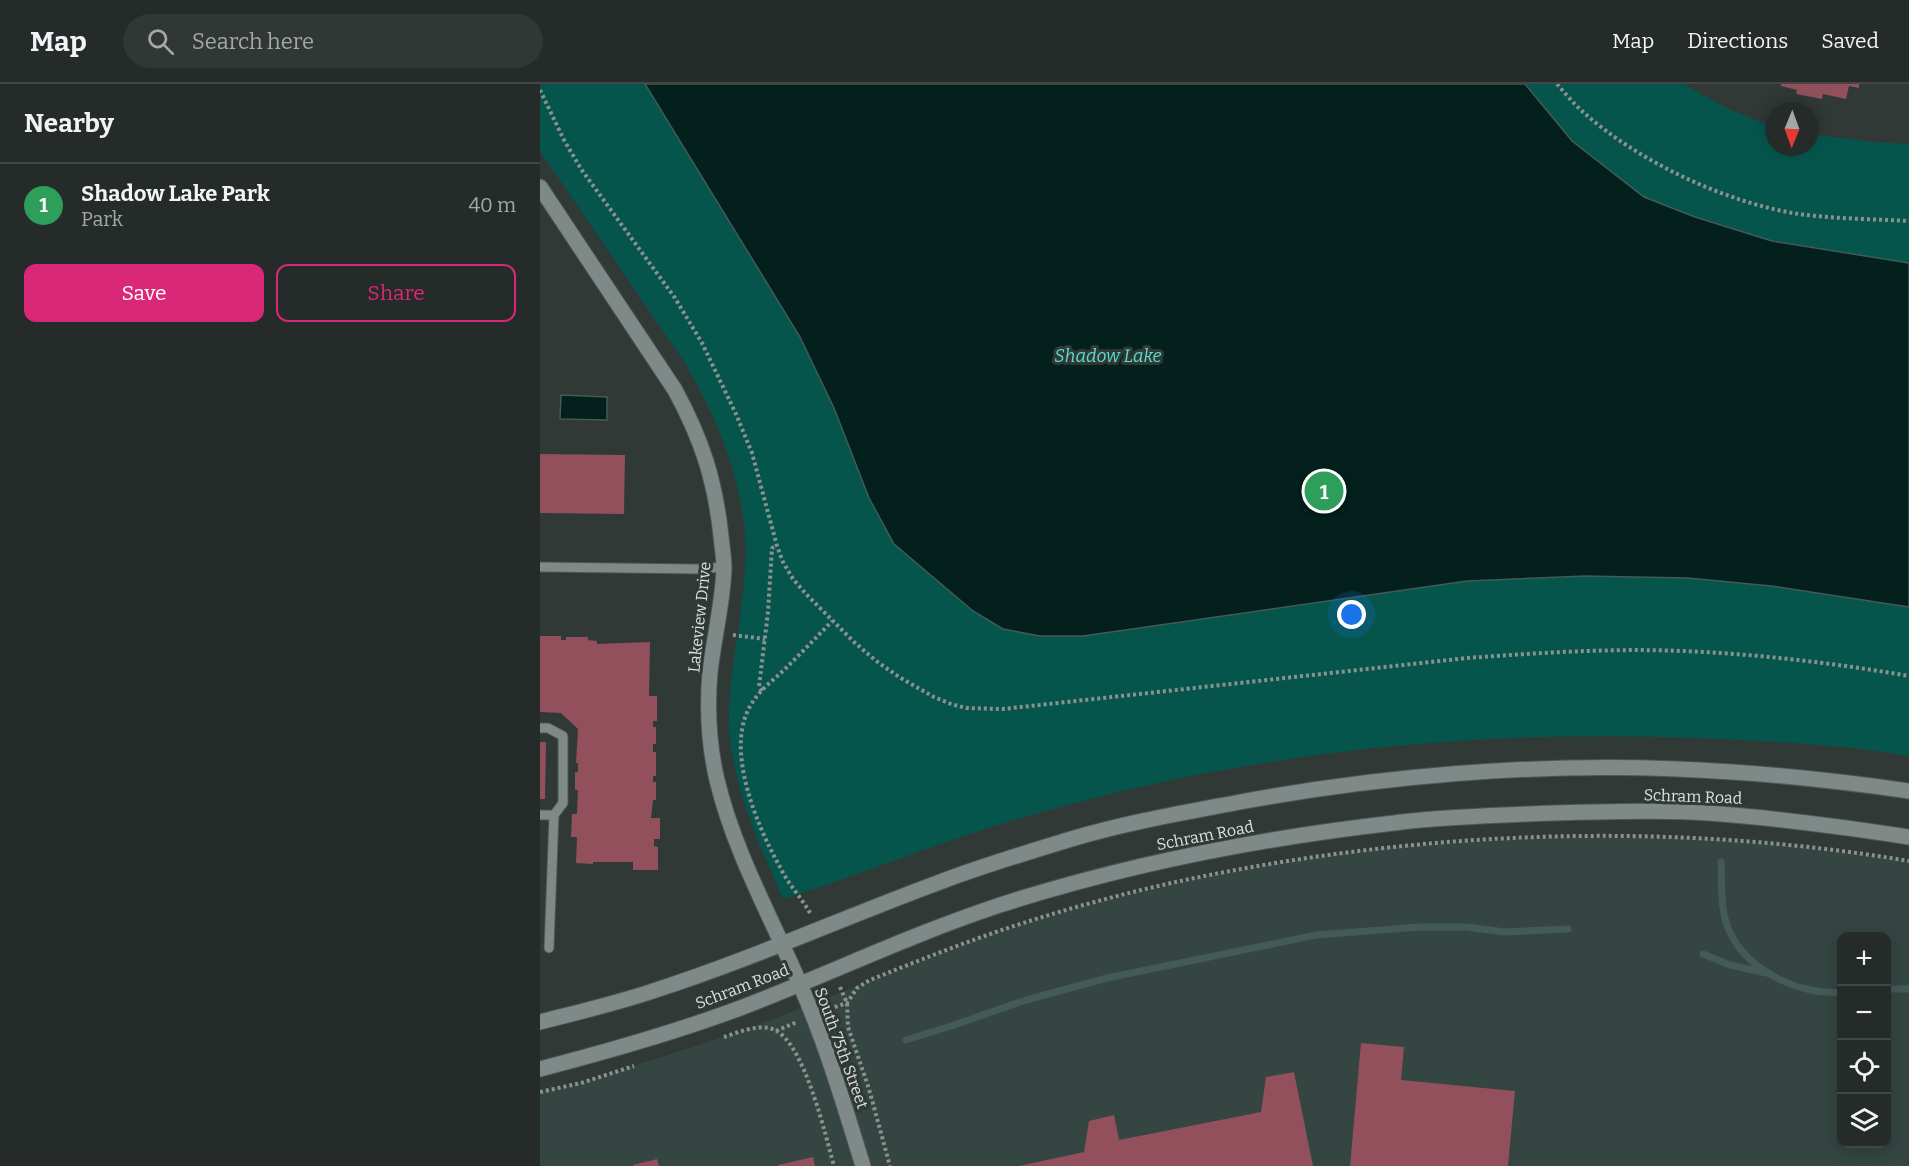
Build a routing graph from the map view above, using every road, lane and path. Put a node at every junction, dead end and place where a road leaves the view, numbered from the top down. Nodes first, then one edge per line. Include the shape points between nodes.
1 (1557, 84) edge
2 (540, 90) edge
3 (540, 187) edge
4 (1909, 221) edge
5 (777, 546) junction
6 (540, 567) edge
7 (724, 567) junction
8 (832, 621) junction
9 (716, 634) junction
10 (765, 639) junction
11 (1909, 676) edge
12 (762, 690) junction
13 (540, 728) edge
14 (1909, 791) edge
15 (540, 815) edge
16 (554, 815) junction
17 (1909, 837) edge
18 (1909, 861) edge
19 (810, 912) dead end
20 (782, 944) junction
21 (549, 948) dead end
22 (800, 983) junction
23 (540, 1022) edge
24 (776, 1030) dead end
25 (540, 1069) edge
26 (834, 1166) edge
27 (863, 1166) edge
28 (891, 1166) edge

1 - 4 path via 1582,111 1629,147 1718,192 1800,214
2 - 5 path via 581,169 675,298 702,343 752,453
3 - 7 main road, Lakeview Drive via 675,390 692,422 712,481
5 - 8 path via 793,579
5 - 10 path via 772,548
6 - 7 lane
7 - 9 main road, Lakeview Drive
8 - 11 path via 899,677 951,704 983,709 1541,652 1724,653
8 - 12 path
9 - 10 path
9 - 20 main road, Lakeview Drive via 709,707 717,778 736,840
10 - 12 path via 759,687
12 - 19 path via 751,704 742,730 740,747 748,795 780,868
13 - 16 lane via 563,736 563,802
14 - 20 main road, Schram Road via 1754,774 1592,768 1490,772 1326,787 1133,822 1073,838 942,881
15 - 16 lane
16 - 21 lane
17 - 22 main road, Schram Road via 1690,812 1554,813 1385,824 1223,848 1060,887 948,923
18 - 28 path via 1711,839 1575,837 1475,841 1300,859 1189,880 991,934 870,980 857,988 847,1003 848,1027
20 - 22 main road, South 75th Street
20 - 23 main road, Schram Road via 656,990
22 - 25 main road, Schram Road via 657,1036
22 - 27 main road, South 75th Street
24 - 26 path via 794,1049 802,1065

